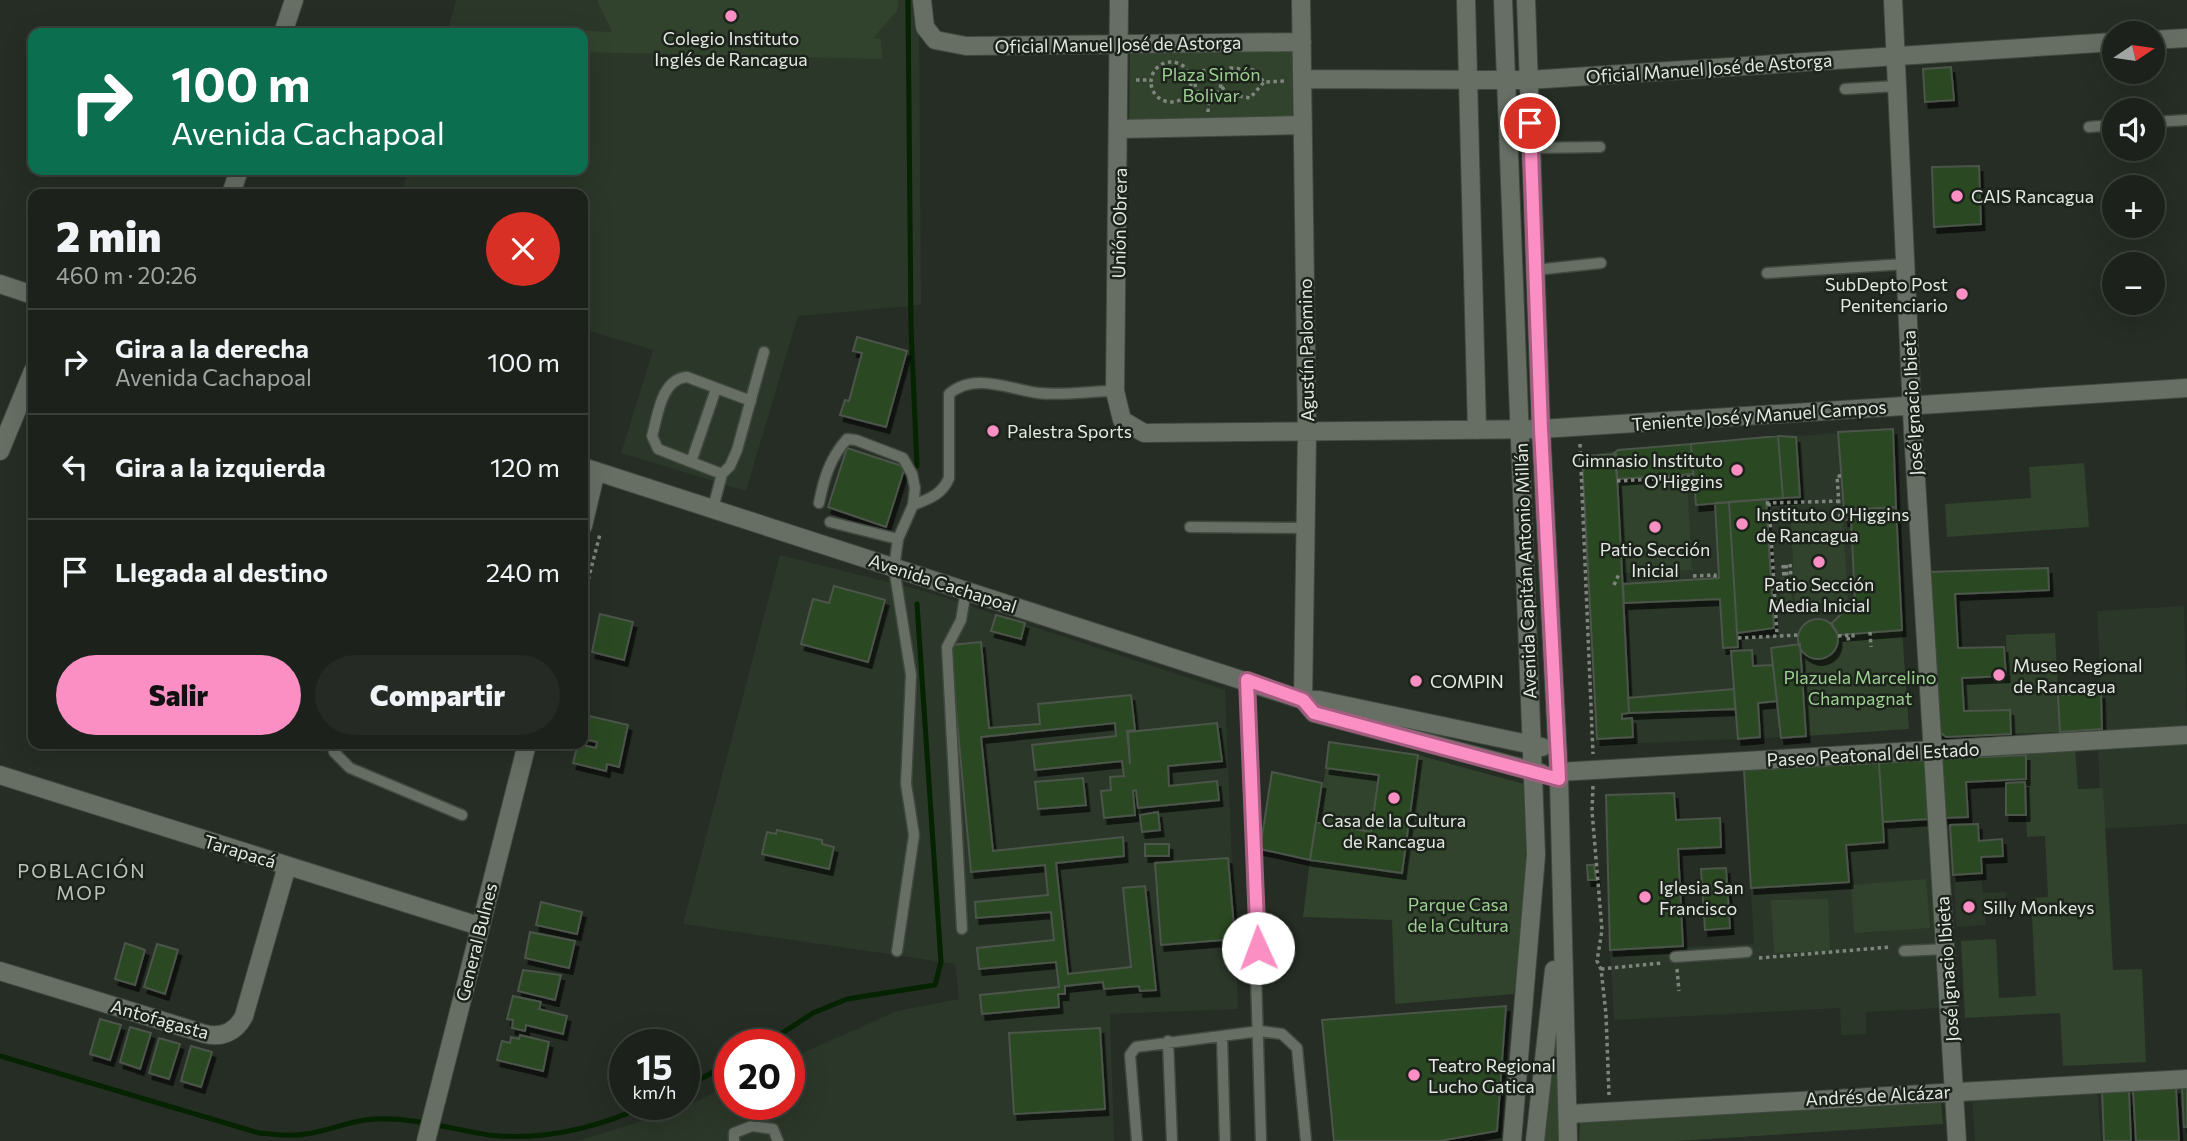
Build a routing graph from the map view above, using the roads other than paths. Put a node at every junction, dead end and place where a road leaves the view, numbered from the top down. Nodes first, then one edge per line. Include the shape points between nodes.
1 (294, 0) edge
2 (922, 0) edge
3 (1119, 0) edge
4 (1301, 0) edge
5 (1466, 0) edge
6 (1503, 0) edge
7 (1526, 0) edge
8 (1893, 0) edge
9 (285, 28) edge
10 (2187, 38) edge
11 (2165, 39) edge
12 (1120, 42) junction
13 (1302, 42) junction
14 (2102, 43) edge
15 (1896, 56) junction
16 (1298, 80) junction
17 (1505, 80) junction
18 (1528, 80) junction
19 (1467, 82) junction
20 (1897, 86) junction
21 (1845, 89) dead end
22 (2187, 120) edge
23 (2165, 121) edge
24 (1303, 125) junction
25 (2102, 126) edge
26 (2089, 127) dead end
27 (1120, 130) junction
28 (1600, 147) dead end
29 (1531, 148) junction
30 (1601, 263) dead end
31 (1905, 264) junction
32 (1535, 270) junction
33 (1767, 273) dead end
34 (0, 284) edge
35 (28, 293) edge
36 (764, 352) dead end
37 (28, 383) edge
38 (2187, 388) edge
39 (716, 389) junction
40 (1115, 391) junction
41 (751, 401) junction
42 (1912, 405) junction
43 (1520, 429) junction
44 (1541, 429) junction
45 (1477, 430) junction
46 (1307, 432) junction
47 (1144, 433) joint
48 (0, 451) edge
49 (691, 462) junction
50 (589, 469) edge
51 (722, 474) junction
52 (818, 503) dead end
53 (913, 505) junction
54 (713, 508) junction
55 (830, 522) dead end
56 (1190, 527) dead end
57 (1307, 528) junction
58 (898, 539) junction
59 (894, 568) junction
60 (966, 590) junction
61 (1247, 680) junction
62 (1303, 700) junction
63 (2187, 735) edge
64 (1532, 746) junction
65 (334, 749) edge
66 (526, 749) edge
67 (1558, 749) junction
68 (1931, 751) junction
69 (1533, 771) junction
70 (0, 775) edge
71 (1559, 775) junction
72 (462, 815) dead end
73 (287, 866) junction
74 (1560, 914) junction
75 (479, 926) junction
76 (962, 929) dead end
77 (1903, 948) road end
78 (1946, 949) junction
79 (897, 951) dead end
80 (1750, 955) road end
81 (1676, 960) road end
82 (0, 971) edge
83 (1260, 1031) junction
84 (1222, 1037) junction
85 (1168, 1041) junction
86 (2187, 1079) edge
87 (1954, 1091) junction
88 (1569, 1114) junction
89 (429, 1130) edge
90 (734, 1141) edge
91 (778, 1141) edge
92 (1137, 1141) edge
93 (1172, 1141) edge
94 (1225, 1141) edge
95 (1261, 1141) edge
96 (1306, 1141) edge
97 (1512, 1141) edge
98 (1535, 1141) edge
99 (1569, 1141) edge
100 (1957, 1141) edge

1 - 9 street
2 - 12 street, Oficial Manuel José de Astorga via 925,27 935,40 966,46
3 - 12 street, Unión Obrera
4 - 13 street, Agustín Palomino
5 - 19 street
6 - 17 street, Avenida Capitán Antonio Millán
7 - 18 street, Avenida Capitán Antonio Millán
8 - 15 street, José Ignacio Ibieta
10 - 11 street
12 - 13 street, Oficial Manuel José de Astorga
12 - 27 street, Unión Obrera
13 - 16 street, Agustín Palomino
14 - 15 street, Oficial Manuel José de Astorga
15 - 18 street, Oficial Manuel José de Astorga
15 - 20 street, José Ignacio Ibieta
16 - 19 street, Oficial Manuel José de Astorga
16 - 24 street, Agustín Palomino
17 - 18 street, Oficial Manuel José de Astorga
17 - 19 street, Oficial Manuel José de Astorga
17 - 43 street, Avenida Capitán Antonio Millán
18 - 29 street, Avenida Capitán Antonio Millán
19 - 45 street
20 - 21 lane
20 - 31 street, José Ignacio Ibieta
22 - 23 lane
24 - 27 street
24 - 46 street, Agustín Palomino
25 - 26 lane
27 - 40 street, Unión Obrera
28 - 29 lane
29 - 32 street, Avenida Capitán Antonio Millán
30 - 32 lane
31 - 33 lane
31 - 42 street, José Ignacio Ibieta
32 - 44 street, Avenida Capitán Antonio Millán
34 - 35 street
36 - 41 lane
37 - 48 street
38 - 42 street, Teniente José y Manuel Campos
39 - 41 lane
39 - 49 lane
39 - 49 lane via 687,377 668,385 653,442 658,449
40 - 47 street, Unión Obrera via 1122,420
40 - 53 lane via 1039,393 1009,385 959,386 949,394 947,412 949,478 935,496
41 - 51 lane via 737,450
42 - 44 street, Teniente José y Manuel Campos
42 - 68 street, José Ignacio Ibieta
43 - 44 street, Teniente José y Manuel Campos
43 - 45 street, Teniente José y Manuel Campos
43 - 64 street, Avenida Capitán Antonio Millán
44 - 67 street, Avenida Capitán Antonio Millán
45 - 46 street, Teniente José y Manuel Campos
46 - 47 street, Teniente José y Manuel Campos
46 - 57 street, Agustín Palomino
49 - 51 lane
50 - 54 street, Avenida Cachapoal
51 - 54 lane
52 - 53 lane via 835,452 847,439 903,458 912,474
53 - 58 lane
54 - 59 street, Avenida Cachapoal
55 - 58 lane
56 - 57 lane
57 - 62 street, Agustín Palomino
58 - 59 lane
59 - 60 street, Avenida Cachapoal
59 - 79 lane via 911,675 906,784 914,835
60 - 61 street, Avenida Cachapoal
60 - 76 lane via 961,620 947,648
61 - 62 street, Avenida Cachapoal
61 - 83 lane
62 - 64 street, Avenida Cachapoal
62 - 69 street, Avenida Cachapoal via 1314,713
63 - 68 street, Paseo Peatonal del Estado
64 - 67 street, Avenida Cachapoal
64 - 69 street, Avenida Capitán Antonio Millán
65 - 72 lane via 350,768
66 - 75 street, General Bulnes
67 - 71 street, Avenida Capitán Antonio Millán
68 - 71 street, Paseo Peatonal del Estado via 1594,769
68 - 78 street, José Ignacio Ibieta
69 - 71 street, Avenida Cachapoal
69 - 97 street, Avenida Capitán Antonio Millán via 1534,901
70 - 73 street, Tarapacá
71 - 74 street, Avenida Capitán Antonio Millán
73 - 75 street, Tarapacá
73 - 82 street, Antofagasta via 244,1016 236,1028 223,1035 205,1034
74 - 88 street, Avenida Capitán Antonio Millán
74 - 98 street, Avenida Capitán Antonio Millán
75 - 89 street, General Bulnes
77 - 78 lane
78 - 87 street, José Ignacio Ibieta
80 - 81 lane
83 - 84 lane
83 - 95 lane
83 - 96 lane via 1282,1034 1297,1048
84 - 85 lane
84 - 94 lane
85 - 92 lane via 1143,1044 1130,1055
85 - 93 lane
86 - 87 street, Andrés de Alcázar
87 - 88 street, Andrés de Alcázar
87 - 100 street, José Ignacio Ibieta
88 - 99 street, Avenida Capitán Antonio Millán
90 - 91 lane via 734,1133 752,1126 773,1129

